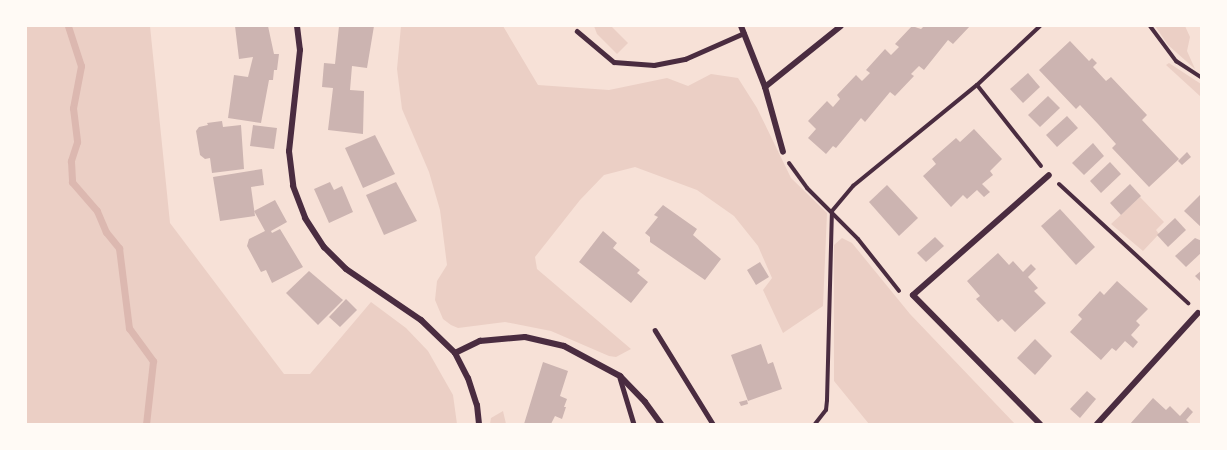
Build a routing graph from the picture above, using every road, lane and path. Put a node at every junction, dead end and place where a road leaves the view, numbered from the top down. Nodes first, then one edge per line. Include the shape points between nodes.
1 (297, 26) edge
2 (741, 26) edge
3 (841, 26) edge
4 (1040, 26) edge
5 (1150, 26) edge
6 (577, 31) dead end
7 (744, 33) junction
8 (1202, 78) edge
9 (977, 85) junction
10 (765, 87) junction
11 (783, 152) joint
12 (1049, 175) junction
13 (832, 211) junction
14 (901, 294) dead end
15 (1198, 313) joint
16 (655, 330) dead end
17 (455, 353) junction
18 (620, 376) junction
19 (479, 424) edge
20 (634, 424) edge
21 (661, 424) edge
22 (712, 424) edge
23 (816, 424) edge
24 (1040, 424) edge
25 (1097, 424) edge

1 - 17 street via 300,50 289,151 293,186 305,219 324,247 346,269 422,320
2 - 7 street
3 - 10 street
4 - 9 path
5 - 8 path via 1176,61
6 - 7 lane via 614,62 654,65 685,59
7 - 10 street
9 - 12 path via 1027,153
9 - 13 path via 852,186
10 - 11 street
11 - 13 path via 802,181
12 - 15 path
12 - 24 street via 913,295
13 - 14 path
13 - 23 path via 827,400 826,410
15 - 25 street
16 - 22 lane
17 - 18 street via 480,341 525,337 564,345
17 - 19 street via 474,396
18 - 20 lane
18 - 21 street

